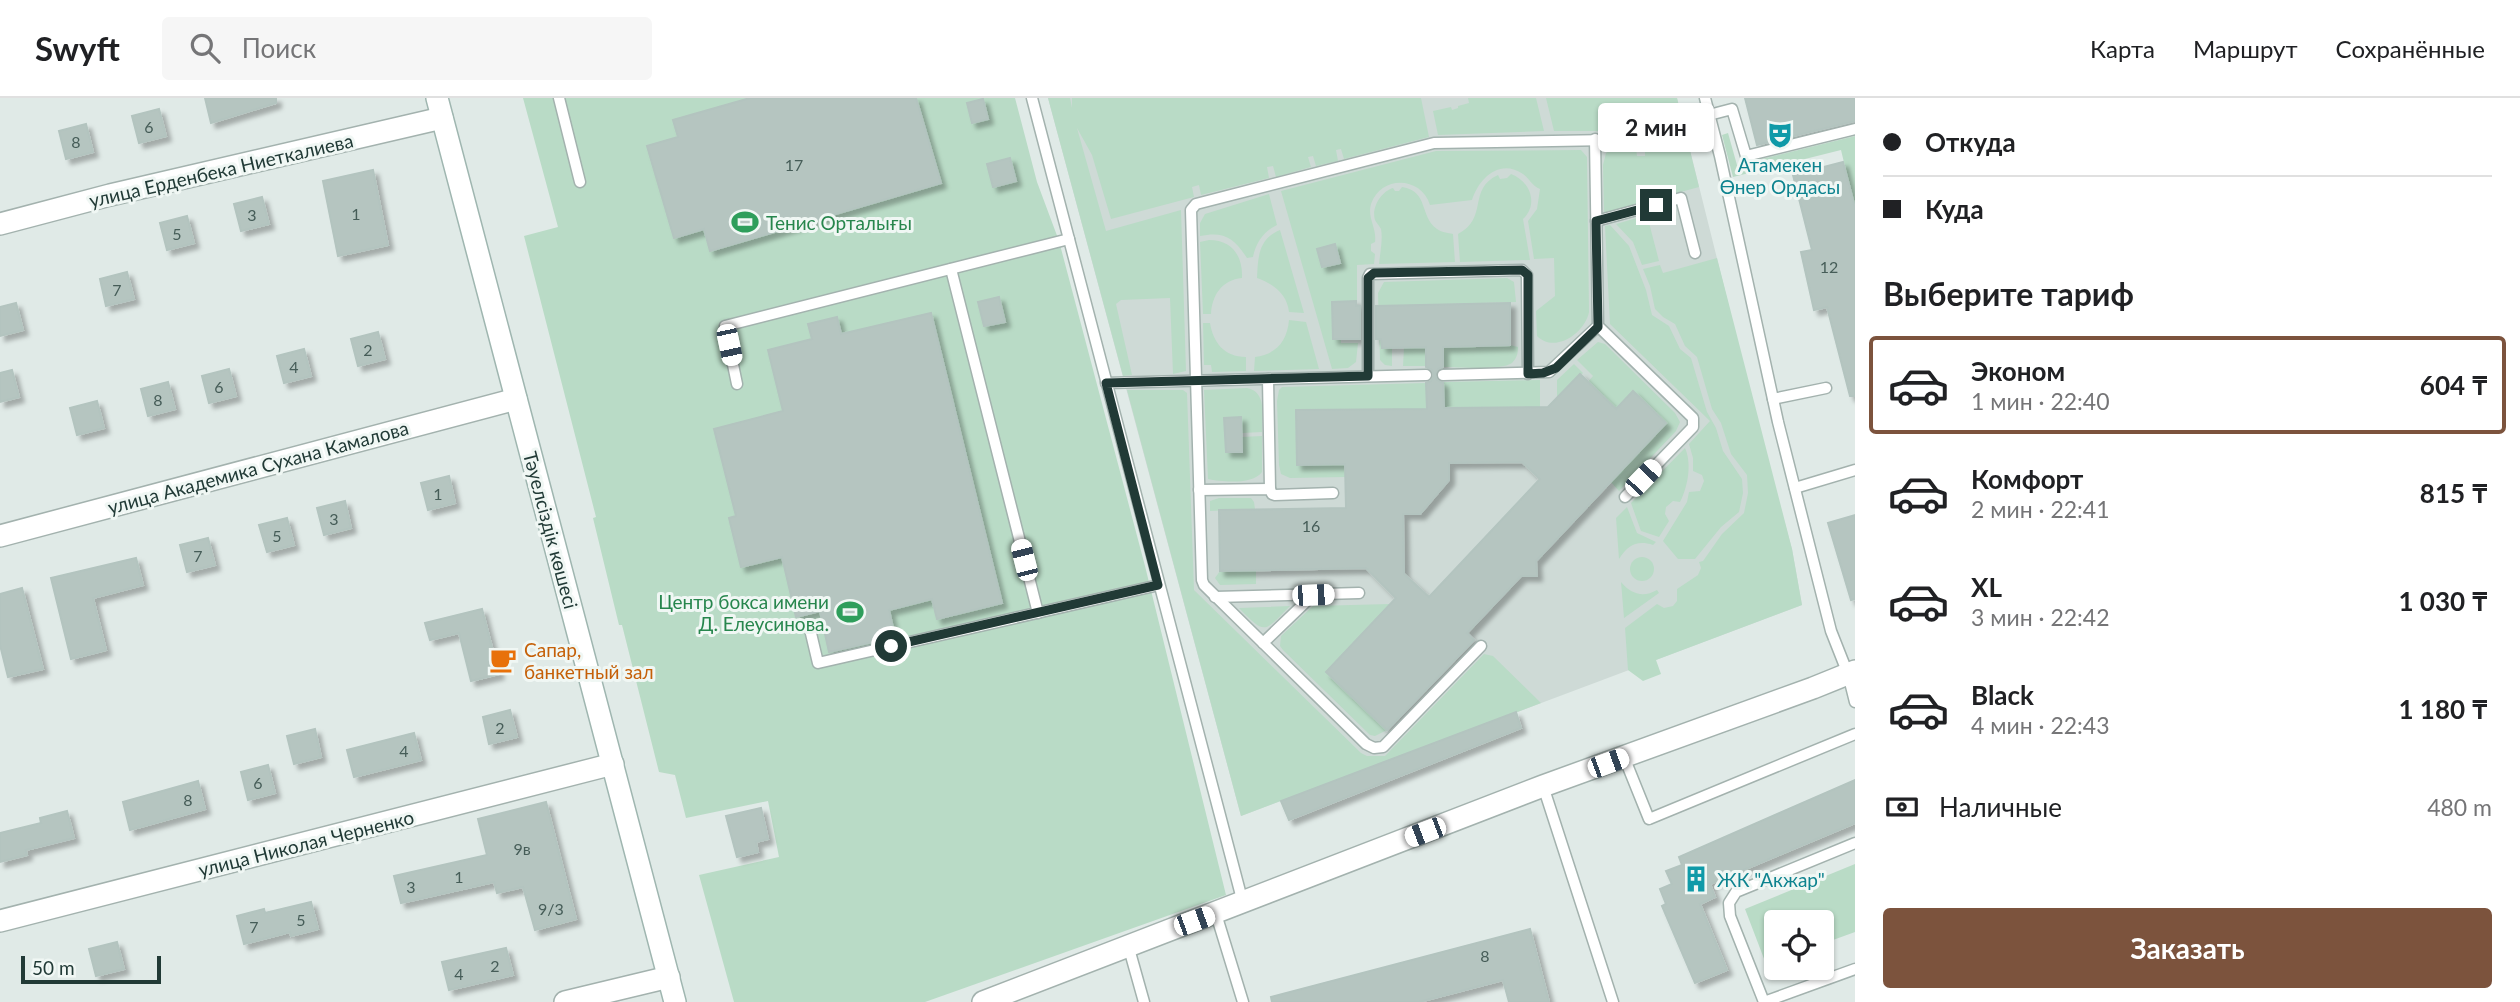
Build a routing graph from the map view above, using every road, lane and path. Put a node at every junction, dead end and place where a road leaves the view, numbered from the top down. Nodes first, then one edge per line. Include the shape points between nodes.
1 (559, 98) edge
2 (1032, 98) edge
3 (1704, 98) edge
4 (439, 108) edge
5 (1709, 114) junction
6 (1855, 129) edge
7 (1595, 139) junction
8 (1667, 139) dead end
9 (580, 182) dead end
10 (1596, 221) junction
11 (0, 224) edge
12 (1069, 239) junction
13 (1695, 253) dead end
14 (951, 269) junction
15 (1598, 327) junction
16 (1528, 374) junction
17 (1426, 375) dead end
18 (1443, 375) dead end
19 (1368, 376) junction
20 (1268, 379) junction
21 (1196, 380) junction
22 (1106, 383) junction
23 (737, 384) dead end
24 (1826, 387) dead end
25 (516, 399) junction
26 (1773, 399) junction
27 (1855, 470) edge
28 (1795, 488) junction
29 (1270, 489) junction
30 (1199, 490) junction
31 (1333, 494) dead end
32 (1625, 497) dead end
33 (0, 536) edge
34 (1158, 585) junction
35 (1359, 593) dead end
36 (1313, 595) junction
37 (1215, 597) junction
38 (1038, 613) junction
39 (808, 625) dead end
40 (1263, 643) junction
41 (1482, 646) dead end
42 (1851, 672) edge
43 (1855, 702) edge
44 (1855, 734) edge
45 (1625, 757) junction
46 (613, 764) junction
47 (1543, 786) junction
48 (1855, 843) edge
49 (1243, 903) junction
50 (1216, 914) junction
51 (0, 921) edge
52 (1128, 945) junction
53 (1855, 970) edge
54 (668, 977) junction
55 (565, 1002) edge
56 (675, 1002) edge
57 (983, 1002) edge
58 (1144, 1002) edge
59 (1243, 1002) edge
60 (1613, 1002) edge
61 (1764, 1002) edge

1 - 9 lane
2 - 12 lane
3 - 5 lane
4 - 11 street, улица Ерденбека Ниеткалиева
4 - 25 street, Тәуелсіздік көшесі
5 - 6 lane via 1732,109 1746,156
5 - 26 lane
7 - 8 lane
7 - 10 lane
7 - 21 lane via 1434,143 1196,204 1191,210
10 - 13 lane via 1681,198
10 - 15 lane
12 - 14 lane
12 - 22 lane
14 - 23 lane via 725,326
14 - 38 lane
15 - 16 lane via 1556,368
15 - 32 lane via 1694,422
16 - 18 lane
16 - 19 lane via 1528,275 1522,270 1370,274
17 - 19 lane
19 - 20 lane
20 - 21 lane
20 - 29 lane
21 - 22 lane
21 - 30 lane
22 - 34 lane
24 - 26 lane
25 - 33 street, улица Академика Сухана Камалова
25 - 46 street, Тәуелсіздік көшесі
26 - 28 lane
27 - 28 lane
28 - 42 lane via 1831,632
29 - 30 lane
29 - 31 lane via 1275,495
30 - 37 lane via 1202,580
34 - 38 lane
34 - 49 lane
35 - 36 lane
36 - 37 lane
36 - 40 lane
37 - 40 lane
38 - 39 lane via 818,663
40 - 41 lane via 1374,748 1383,747
42 - 43 lane
42 - 45 street
44 - 45 lane via 1649,819
45 - 47 street
46 - 51 street, улица Николая Черненко
46 - 54 street, Тәуелсіздік көшесі
47 - 49 street
47 - 60 lane
48 - 61 lane via 1735,892 1729,903 1730,916
49 - 50 street
50 - 52 street
50 - 59 lane
52 - 57 street
52 - 58 lane
53 - 61 lane
54 - 55 street
54 - 56 street, Тәуелсіздік көшесі

